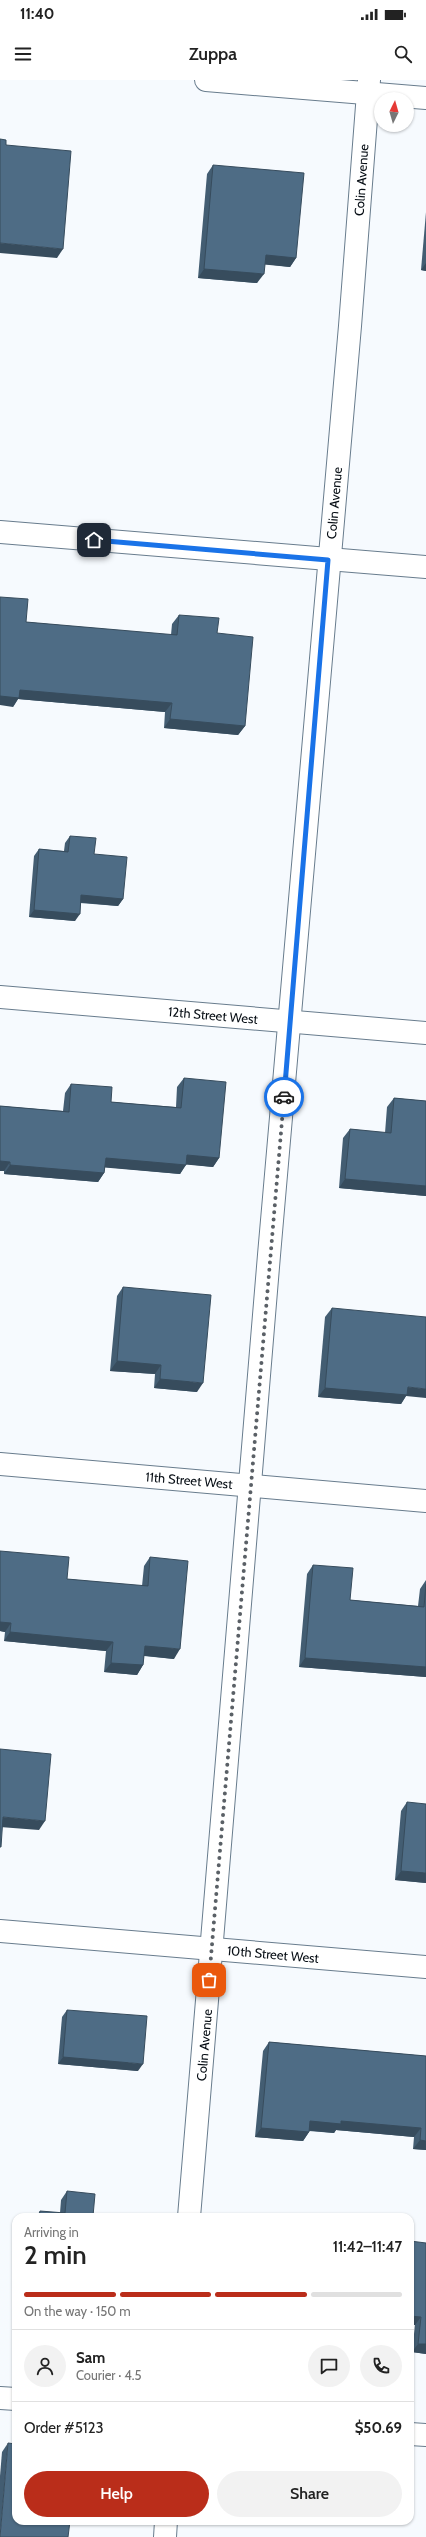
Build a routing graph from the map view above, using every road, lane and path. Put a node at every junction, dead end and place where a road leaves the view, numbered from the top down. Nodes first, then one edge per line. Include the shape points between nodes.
1 (206, 80) edge
2 (368, 87) edge
3 (426, 98) edge
4 (0, 532) edge
5 (328, 560) junction
6 (426, 567) edge
7 (0, 998) edge
8 (290, 1022) junction
9 (426, 1033) edge
10 (0, 1464) edge
11 (252, 1486) junction
12 (426, 1501) edge
13 (0, 1931) edge
14 (212, 1948) junction
15 (426, 1967) edge
16 (190, 2213) edge
17 (0, 2398) edge
18 (12, 2399) edge
19 (414, 2434) edge
20 (426, 2436) edge
21 (166, 2525) edge
22 (165, 2537) edge

1 - 2 street
2 - 3 street
2 - 5 street, Colin Avenue via 350,326
4 - 5 street
5 - 6 street
5 - 8 street, Colin Avenue
7 - 8 street, 12th Street West
8 - 9 street, 12th Street West
8 - 11 street, Colin Avenue
10 - 11 street, 11th Street West
11 - 12 street, 11th Street West
11 - 14 street, Colin Avenue
13 - 14 street, 10th Street West
14 - 15 street, 10th Street West
14 - 16 street, Colin Avenue
17 - 18 street
19 - 20 street
21 - 22 street

